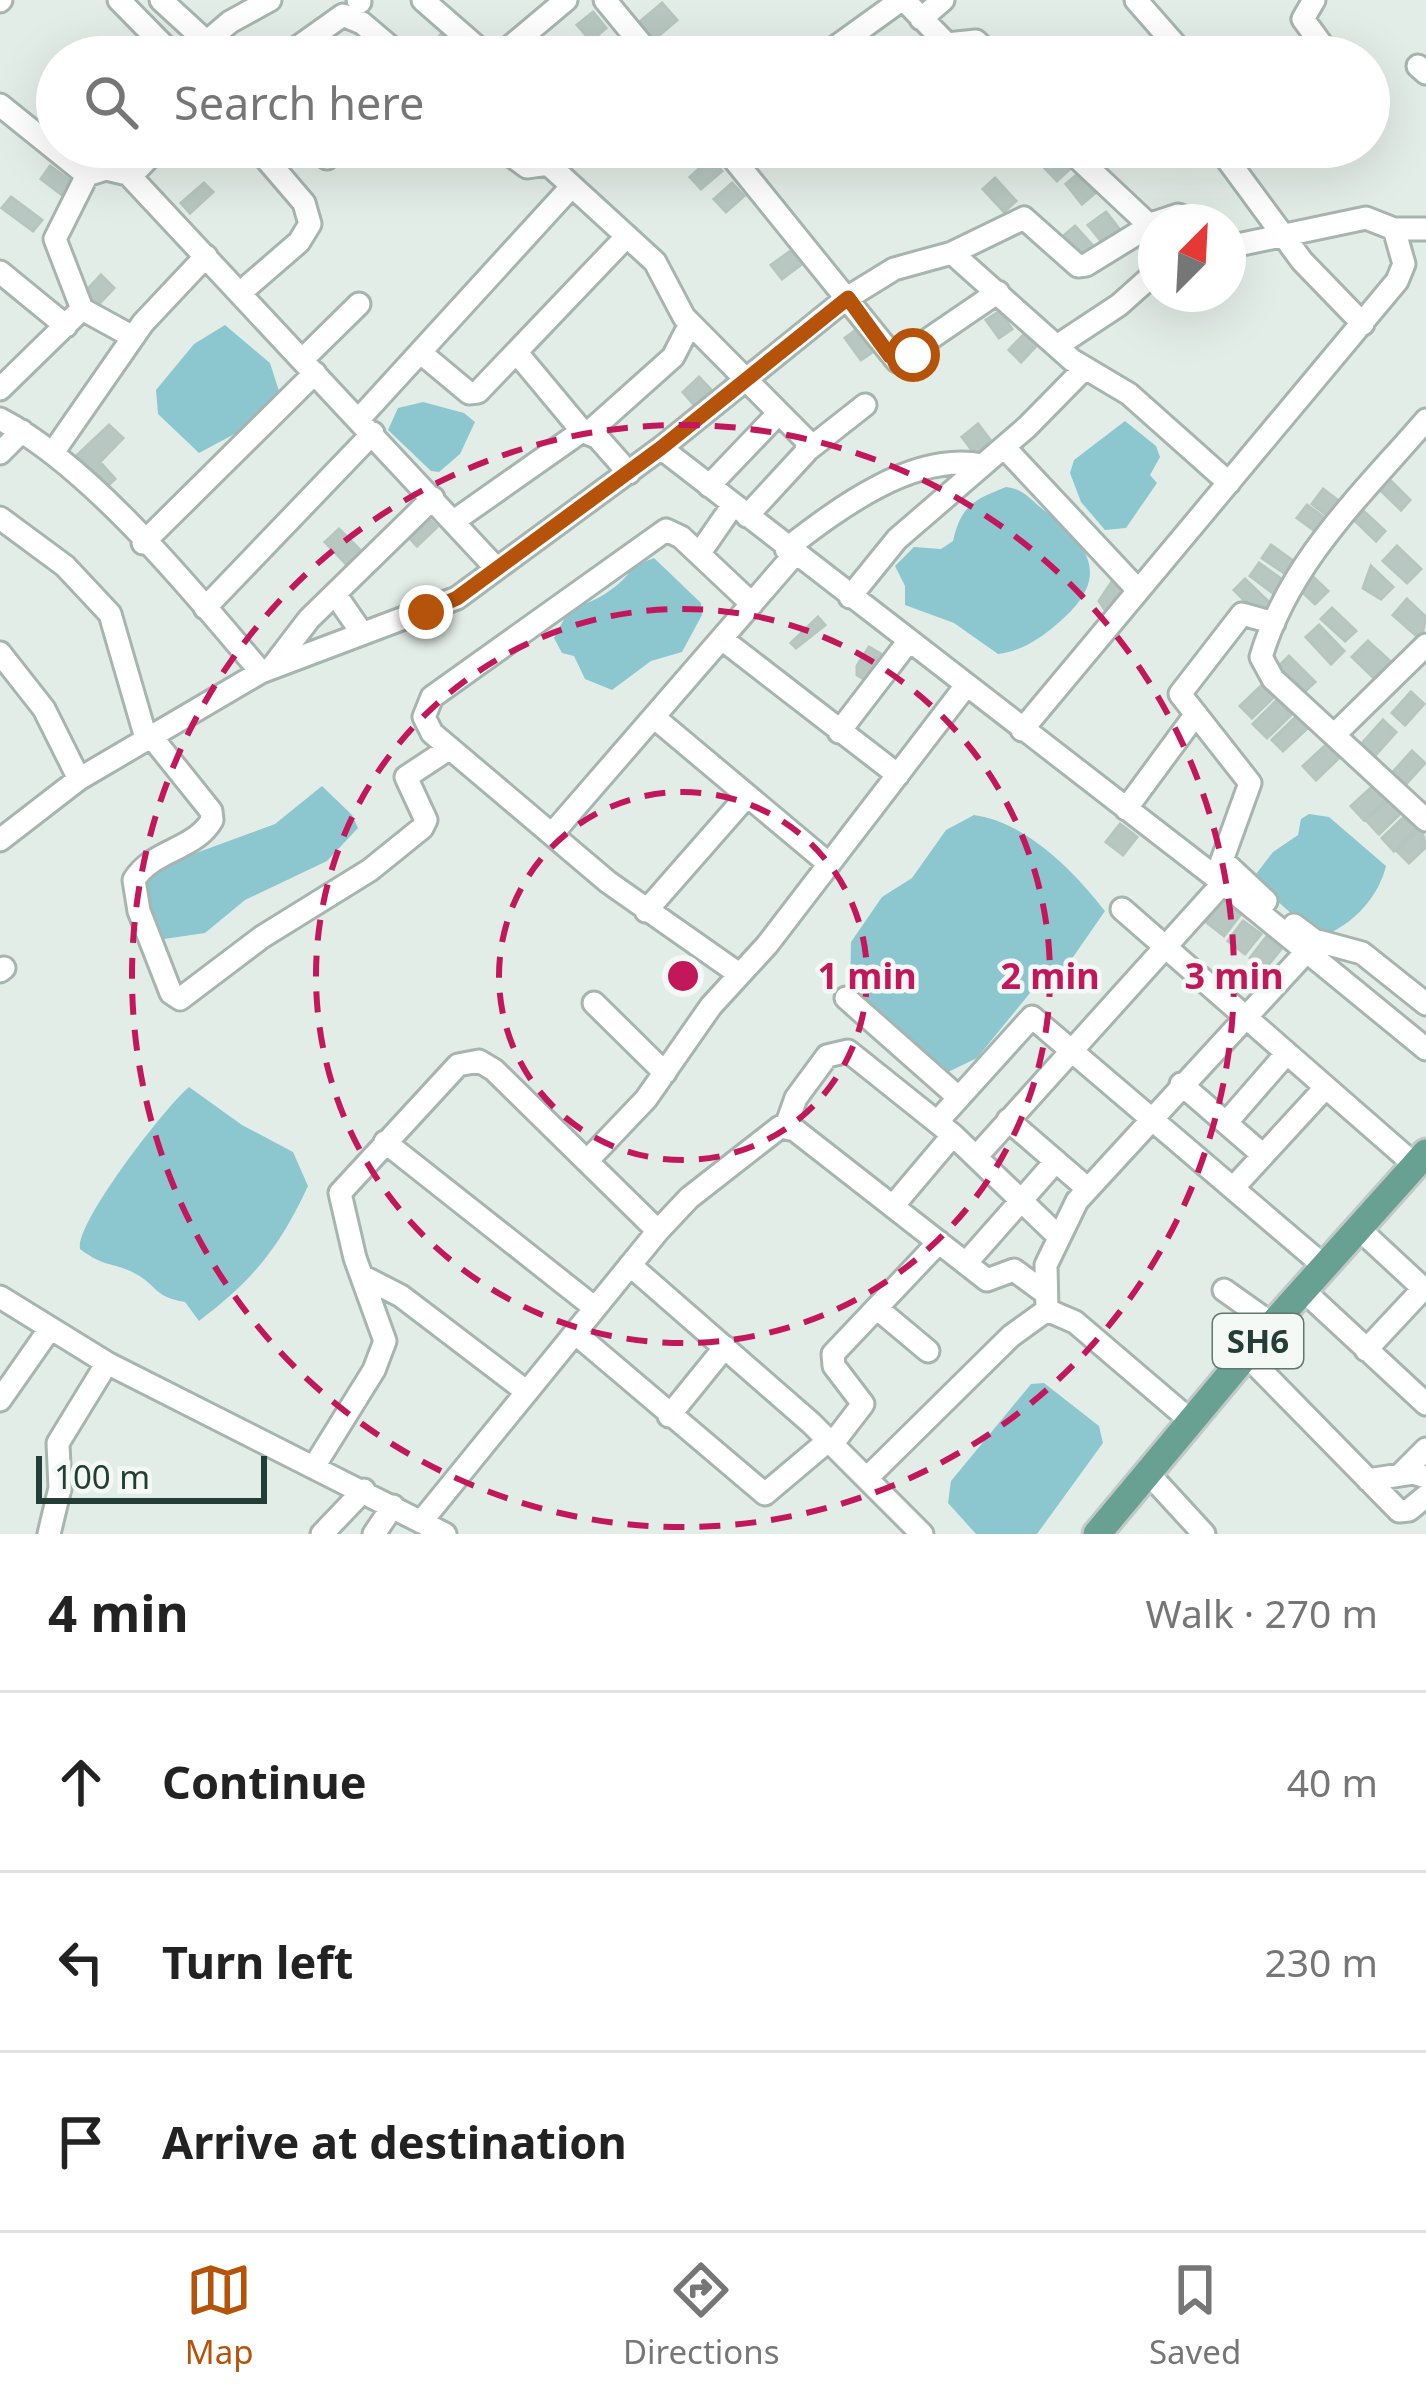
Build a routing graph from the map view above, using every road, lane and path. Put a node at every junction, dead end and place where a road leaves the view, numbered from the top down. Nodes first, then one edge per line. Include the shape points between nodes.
1 (119, 0) edge
2 (161, 0) edge
3 (270, 0) edge
4 (423, 0) edge
5 (566, 0) edge
6 (605, 0) edge
7 (903, 0) edge
8 (943, 0) edge
9 (1136, 0) edge
10 (1314, 0) edge
11 (357, 5) edge
12 (921, 19) junction
13 (154, 36) edge
14 (185, 36) edge
15 (217, 36) edge
16 (310, 36) edge
17 (380, 36) edge
18 (463, 36) edge
19 (523, 36) edge
20 (635, 36) edge
21 (852, 36) edge
22 (939, 36) edge
23 (1168, 36) edge
24 (1315, 36) edge
25 (7, 111) edge
26 (0, 135) edge
27 (36, 135) edge
28 (77, 168) edge
29 (137, 168) edge
30 (274, 168) edge
31 (552, 168) edge
32 (741, 168) edge
33 (1090, 168) edge
34 (1238, 168) edge
35 (87, 176) junction
36 (129, 176) junction
37 (572, 186) junction
38 (1138, 209) edge
39 (1394, 229) junction
40 (1426, 230) edge
41 (1138, 233) edge
42 (1283, 234) junction
43 (628, 236) junction
44 (1246, 243) edge
45 (952, 253) junction
46 (206, 256) junction
47 (0, 272) edge
48 (1138, 288) edge
49 (998, 292) junction
50 (240, 293) junction
51 (848, 298) junction
52 (359, 304) dead end
53 (82, 309) junction
54 (690, 324) junction
55 (1363, 324) junction
56 (66, 326) junction
57 (133, 337) junction
58 (1057, 346) junction
59 (421, 353) junction
60 (517, 353) junction
61 (309, 366) junction
62 (1085, 368) junction
63 (747, 379) junction
64 (0, 389) edge
65 (865, 405) dead end
66 (776, 416) junction
67 (0, 419) edge
68 (1426, 421) edge
69 (366, 426) junction
70 (22, 431) junction
71 (586, 431) junction
72 (1004, 447) junction
73 (661, 448) junction
74 (809, 449) junction
75 (54, 451) junction
76 (0, 453) edge
77 (982, 464) junction
78 (629, 473) junction
79 (1229, 483) junction
80 (709, 486) junction
81 (434, 498) junction
82 (740, 511) junction
83 (0, 518) edge
84 (454, 521) junction
85 (143, 543) junction
86 (790, 552) junction
87 (699, 554) junction
88 (496, 568) junction
89 (1137, 590) junction
90 (334, 594) junction
91 (850, 597) junction
92 (752, 604) junction
93 (205, 608) junction
94 (1274, 623) junction
95 (362, 633) junction
96 (722, 639) junction
97 (908, 642) junction
98 (1426, 645) edge
99 (0, 653) edge
100 (266, 670) junction
101 (965, 686) junction
102 (1196, 714) junction
103 (655, 718) junction
104 (1022, 730) junction
105 (839, 732) junction
106 (1334, 735) junction
107 (148, 736) junction
108 (450, 748) junction
109 (898, 775) junction
110 (79, 779) junction
111 (746, 796) junction
112 (1126, 809) junction
113 (1426, 820) edge
114 (552, 834) junction
115 (0, 840) edge
116 (829, 864) junction
117 (1220, 871) junction
118 (1122, 909) dead end
119 (646, 911) junction
120 (1164, 946) junction
121 (1307, 951) junction
122 (739, 974) junction
123 (846, 998) dead end
124 (594, 1004) dead end
125 (1426, 1004) edge
126 (1244, 1017) junction
127 (1071, 1049) junction
128 (1426, 1049) edge
129 (1286, 1054) junction
130 (665, 1073) junction
131 (1180, 1084) junction
132 (1325, 1088) junction
133 (958, 1097) junction
134 (1153, 1117) junction
135 (1008, 1120) junction
136 (1226, 1123) junction
137 (786, 1126) junction
138 (945, 1128) junction
139 (385, 1142) junction
140 (1263, 1155) junction
141 (976, 1156) junction
142 (1420, 1159) edge
143 (586, 1161) junction
144 (1056, 1161) junction
145 (1234, 1187) junction
146 (1088, 1189) junction
147 (1020, 1199) junction
148 (893, 1206) junction
149 (1358, 1228) junction
150 (658, 1231) junction
151 (1058, 1236) junction
152 (939, 1242) junction
153 (966, 1263) junction
154 (630, 1265) junction
155 (1324, 1266) junction
156 (362, 1276) junction
157 (1421, 1285) edge
158 (1224, 1290) dead end
159 (1303, 1290) junction
160 (1045, 1301) junction
161 (4, 1308) edge
162 (595, 1308) junction
163 (879, 1310) junction
164 (1273, 1324) junction
165 (49, 1330) junction
166 (575, 1333) junction
167 (725, 1347) junction
168 (1366, 1350) junction
169 (928, 1351) dead end
170 (1246, 1355) junction
171 (106, 1363) junction
172 (527, 1392) junction
173 (0, 1400) edge
174 (1426, 1404) edge
175 (669, 1416) junction
176 (1191, 1421) junction
177 (831, 1442) junction
178 (1426, 1449) edge
179 (315, 1465) junction
180 (1148, 1473) junction
181 (1401, 1474) junction
182 (867, 1478) junction
183 (1426, 1478) edge
184 (1367, 1480) junction
185 (364, 1490) junction
186 (1426, 1496) edge
187 (392, 1506) junction
188 (421, 1522) junction
189 (49, 1534) edge
190 (322, 1534) edge
191 (374, 1534) edge
192 (446, 1534) edge
193 (922, 1534) edge
194 (1097, 1534) edge
195 (1204, 1534) edge

1 - 13 street
2 - 14 street
3 - 15 street
4 - 18 street
5 - 19 street
6 - 20 street
7 - 12 street
7 - 21 street
8 - 12 street
9 - 23 street
10 - 24 street via 1303,19
11 - 16 street
11 - 17 street
12 - 22 street
25 - 26 street
25 - 27 street
28 - 35 street
29 - 36 street
30 - 50 street via 304,203 310,224
31 - 37 street
32 - 51 street
33 - 38 street
34 - 42 street
35 - 36 street via 106,169
35 - 53 street via 55,239
36 - 46 street
37 - 43 street
37 - 59 street
39 - 40 street
39 - 42 street via 1366,218
39 - 55 street via 1404,264
41 - 45 street via 1086,265 1024,218
42 - 44 street
42 - 55 street
43 - 54 street via 662,271
43 - 60 street
45 - 49 street
45 - 51 street via 894,269
46 - 50 street
46 - 57 street
47 - 56 street
48 - 58 street
49 - 51 street via 903,362
49 - 58 street
50 - 61 street
51 - 63 street
52 - 61 street
53 - 56 street
53 - 57 street
54 - 63 street
54 - 71 street via 673,357
55 - 79 street
56 - 64 street
57 - 75 street
58 - 62 street
59 - 60 street via 474,394
59 - 69 street
60 - 71 street
61 - 69 street
61 - 85 street
62 - 72 street
62 - 79 street via 1129,394
63 - 66 street
63 - 73 street
65 - 74 street
66 - 74 street
66 - 80 street
67 - 70 street
68 - 94 street via 1319,541
69 - 81 street
69 - 93 street
70 - 75 street
70 - 76 street
71 - 78 street
71 - 84 street
72 - 77 street
72 - 89 street
73 - 78 street
73 - 80 street
74 - 82 street
75 - 85 street
77 - 86 street via 940,462 849,503
77 - 91 street via 897,539
78 - 88 street
79 - 89 street
80 - 82 street
81 - 84 street
81 - 90 street
82 - 86 street
82 - 87 street
83 - 107 street via 110,614
84 - 88 street
85 - 93 street
86 - 91 street
86 - 92 street
87 - 92 street
87 - 108 street via 674,532 659,532 432,697 426,725
88 - 95 street via 457,598
89 - 104 street
90 - 95 street
90 - 100 street
91 - 97 street
92 - 96 street
93 - 100 street
94 - 102 street via 1251,613 1236,619 1181,689
94 - 106 street via 1262,667
95 - 100 street
96 - 103 street
96 - 105 street
97 - 101 street
97 - 105 street
98 - 106 street
99 - 110 street via 44,709
100 - 107 street
101 - 104 street
101 - 109 street
102 - 112 street
102 - 117 street via 1250,783
103 - 111 street
103 - 114 street
104 - 112 street
105 - 109 street
106 - 113 street
107 - 108 street via 211,811 199,836 134,880 146,931 180,999 422,828 426,820 406,777
107 - 110 street
108 - 114 street
109 - 116 street
110 - 115 street
111 - 116 street
111 - 119 street
112 - 117 street
114 - 119 street
116 - 122 street
117 - 120 street
117 - 121 street
117 - 125 street via 1307,935 1362,953
118 - 120 street
119 - 122 street
120 - 126 street
120 - 127 street
121 - 126 street
121 - 128 street
122 - 130 street
123 - 133 street
124 - 130 street
126 - 129 street
126 - 131 street
127 - 133 street via 1028,1017
127 - 134 street
127 - 135 street
129 - 132 street
129 - 136 street
130 - 143 street
131 - 134 street
131 - 136 street
132 - 140 street
132 - 142 street
133 - 138 street
134 - 145 street
134 - 146 street
135 - 141 street
135 - 144 street
136 - 140 street
137 - 138 street via 803,1088 827,1056 842,1050
137 - 148 street
137 - 150 street
138 - 141 street
138 - 148 street
139 - 143 street via 472,1060 494,1070
139 - 156 street via 340,1193
139 - 162 street
140 - 145 street
141 - 147 street
142 - 149 main road, SH6
143 - 150 street
144 - 146 street
144 - 147 street
145 - 155 street
146 - 151 street
147 - 151 street
147 - 153 street
148 - 152 street
149 - 155 main road, SH6
149 - 157 street
150 - 154 street
151 - 160 street via 1046,1265
152 - 153 street
152 - 163 street
153 - 160 street via 992,1282 1014,1270
154 - 162 street
154 - 167 street
155 - 159 main road, SH6
156 - 172 street via 401,1296
156 - 179 street via 384,1351
157 - 168 street
158 - 164 street
159 - 164 main road, SH6
159 - 168 street
160 - 176 street
160 - 182 street
161 - 165 street
162 - 166 street
163 - 169 street
163 - 177 street via 833,1354 863,1405
164 - 170 main road, SH6
165 - 171 street
165 - 173 street
166 - 172 street
166 - 175 street
167 - 175 street
167 - 177 street
168 - 174 street
170 - 176 main road, SH6
170 - 184 street
171 - 179 street
171 - 189 street via 58,1443 60,1488
172 - 188 street
175 - 177 street via 765,1494
176 - 180 main road, SH6
177 - 182 street
178 - 181 street
179 - 185 street
180 - 194 main road, SH6
180 - 195 street
181 - 183 street
181 - 184 street
182 - 193 street
184 - 186 street via 1399,1511
185 - 187 street
185 - 190 street
187 - 188 street
187 - 191 street
188 - 192 street

